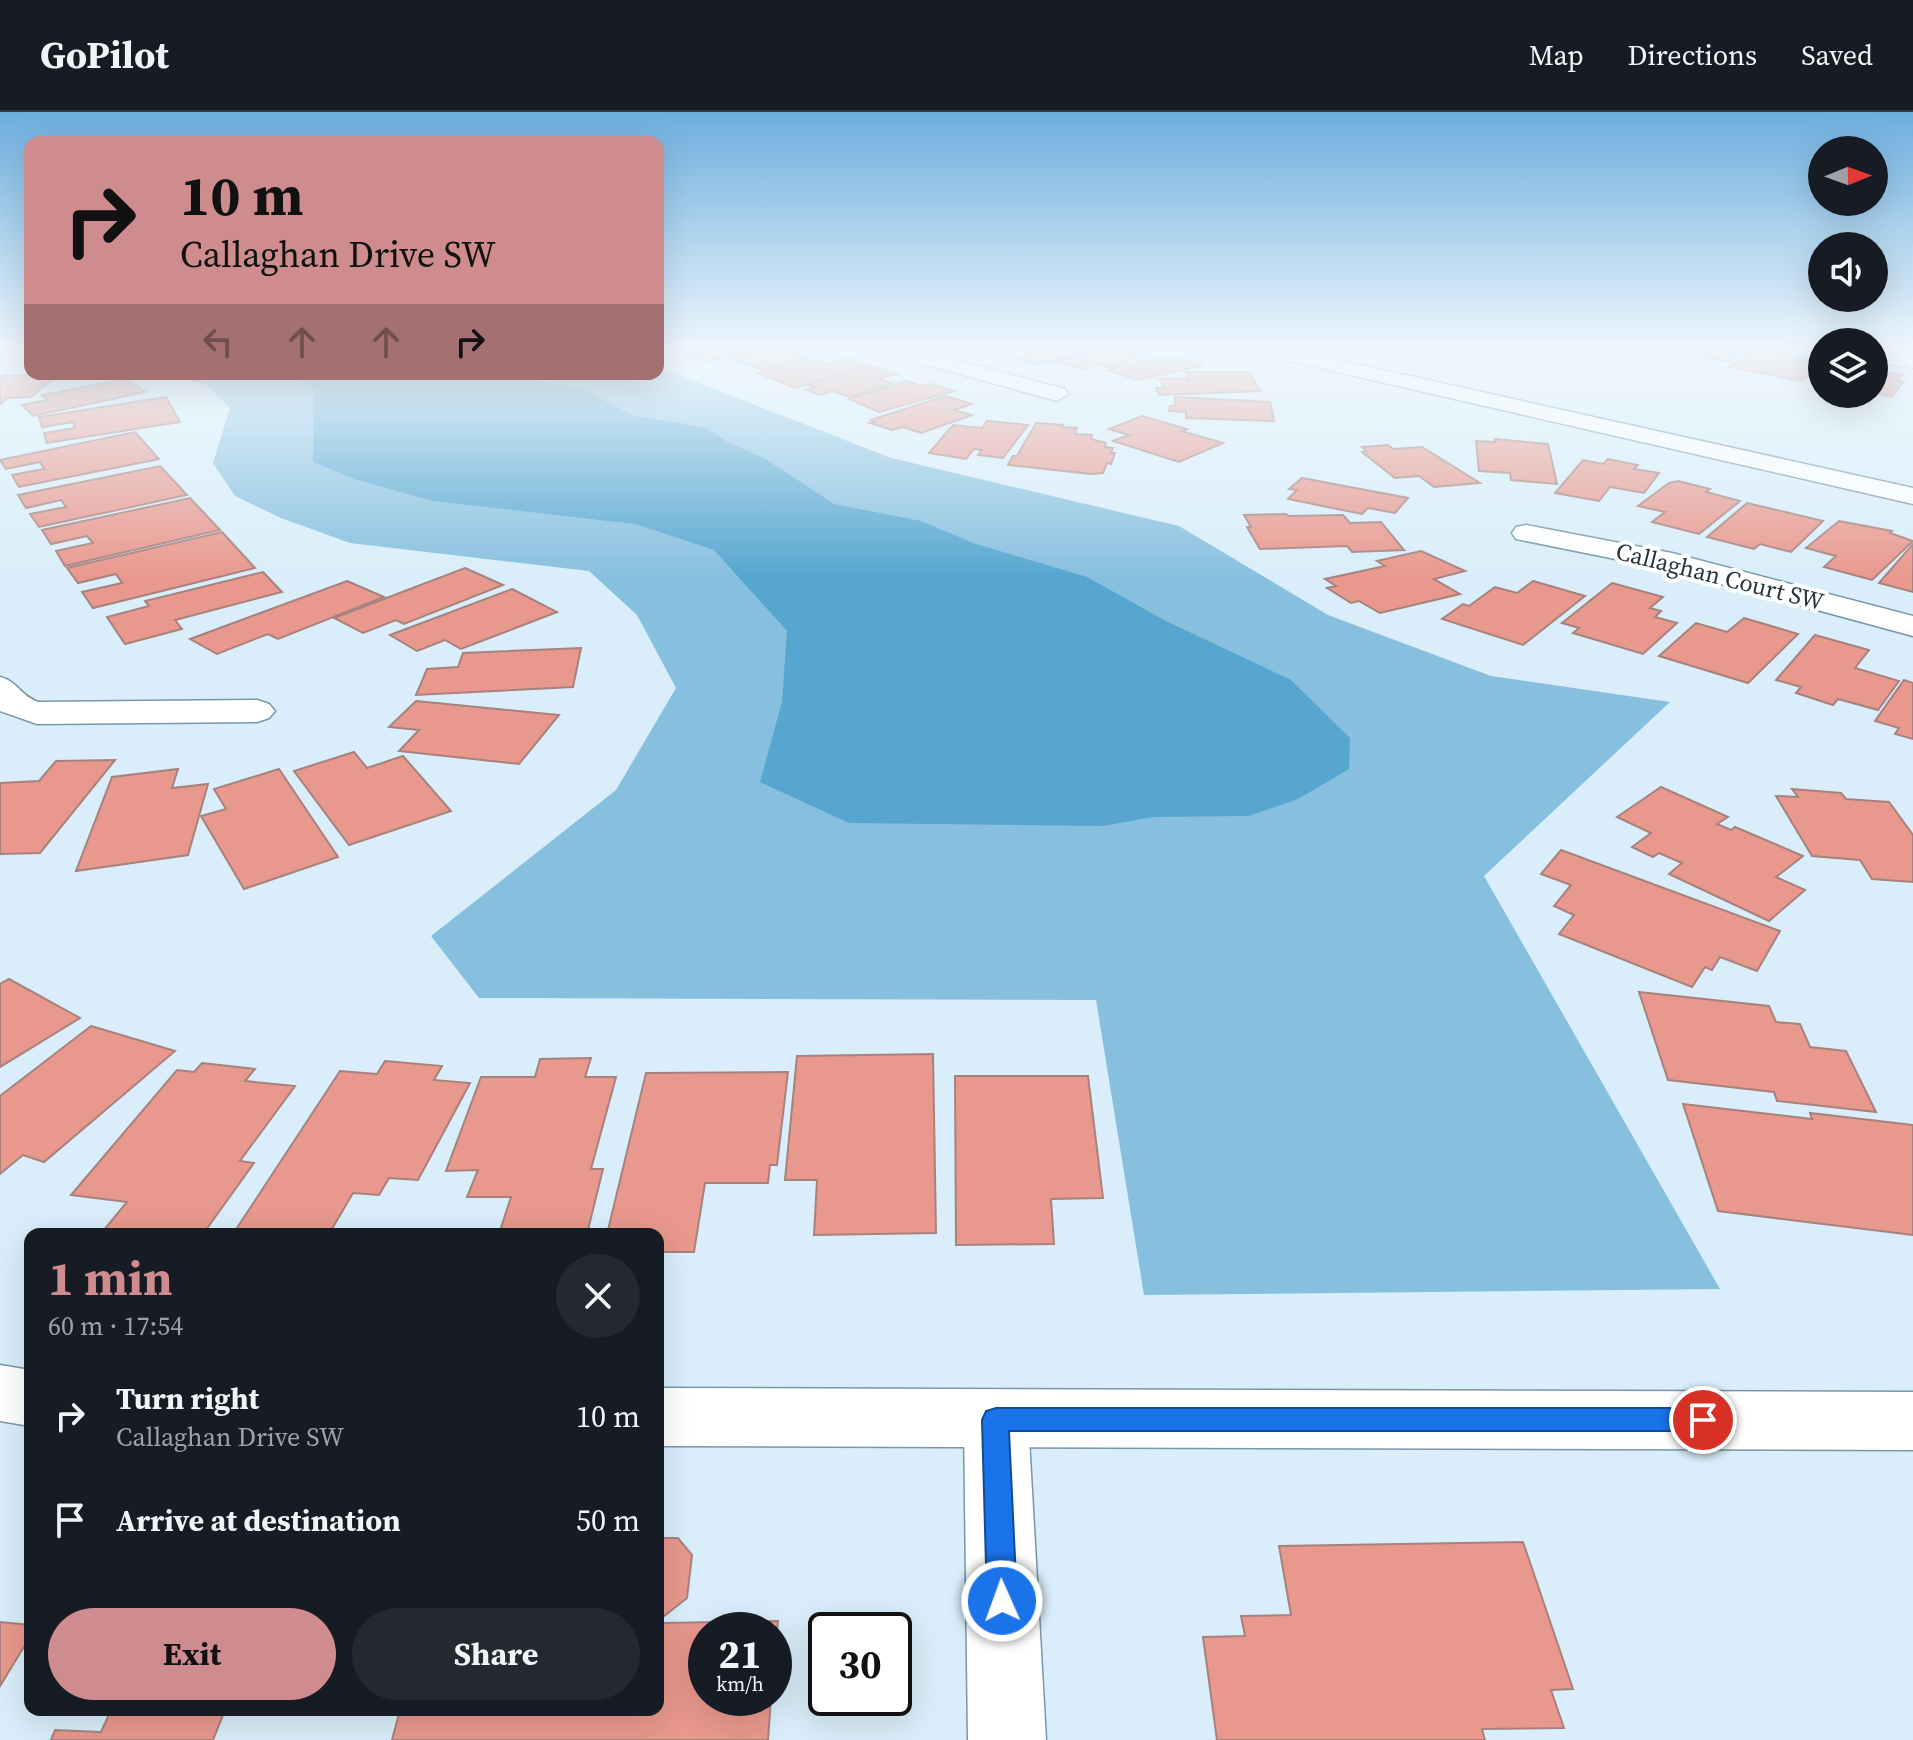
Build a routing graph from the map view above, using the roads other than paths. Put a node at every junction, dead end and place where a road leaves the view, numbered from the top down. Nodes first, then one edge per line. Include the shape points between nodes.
1 (1603, 426) edge
2 (1698, 426) edge
3 (1913, 473) edge
4 (1913, 496) edge
5 (1526, 533) dead end
6 (1913, 626) edge
7 (2, 696) edge
8 (257, 711) dead end
9 (0, 1393) edge
10 (24, 1397) edge
11 (664, 1417) edge
12 (996, 1420) junction
13 (1913, 1421) edge
14 (1007, 1740) edge

1 - 4 street
2 - 3 street
5 - 6 street, Callaghan Court SW via 1674,562
7 - 8 street via 18,709 37,713
9 - 10 street
11 - 12 street
12 - 13 street
12 - 14 street

